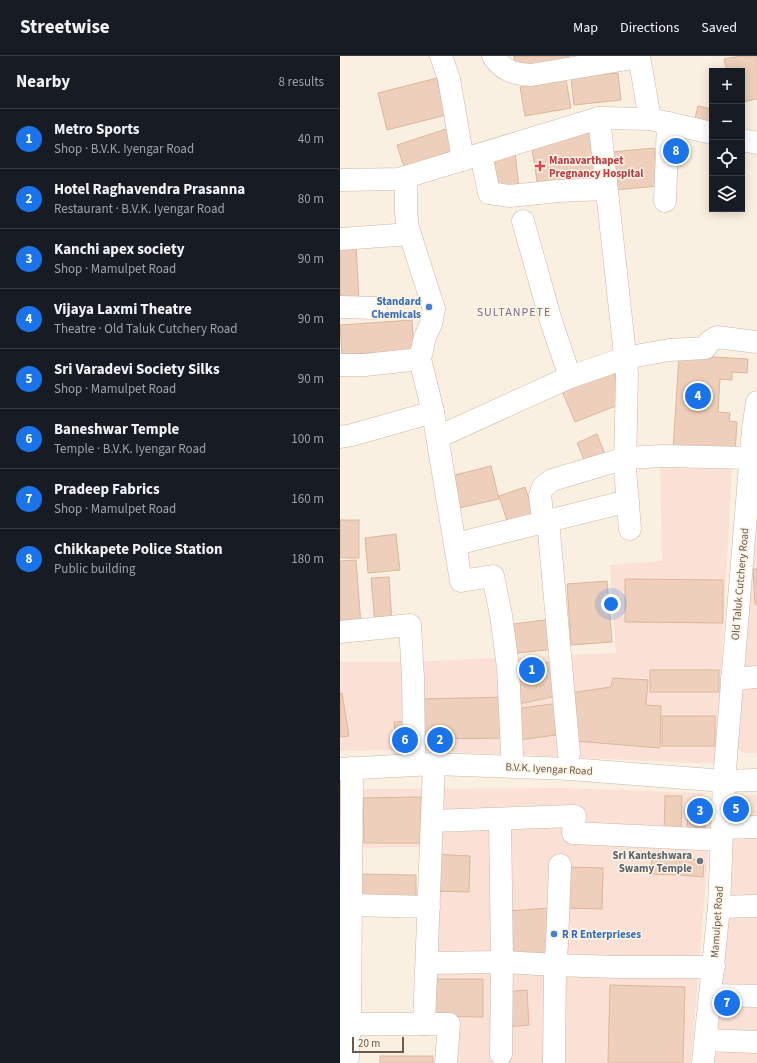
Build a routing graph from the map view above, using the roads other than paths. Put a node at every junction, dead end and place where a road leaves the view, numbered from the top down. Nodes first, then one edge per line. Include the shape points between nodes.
1 (441, 56) edge
2 (493, 56) edge
3 (639, 56) edge
4 (599, 118) junction
5 (659, 121) junction
6 (709, 132) edge
7 (745, 141) edge
8 (757, 143) edge
9 (472, 157) junction
10 (406, 177) junction
11 (340, 180) edge
12 (606, 189) junction
13 (665, 201) dead end
14 (523, 221) dead end
15 (410, 234) junction
16 (340, 239) edge
17 (340, 307) edge
18 (376, 308) dead end
19 (757, 342) edge
20 (625, 358) junction
21 (420, 359) junction
22 (340, 365) edge
23 (570, 377) junction
24 (757, 402) edge
25 (433, 412) junction
26 (340, 437) edge
27 (438, 437) junction
28 (626, 458) junction
29 (751, 458) junction
30 (628, 501) junction
31 (546, 522) junction
32 (630, 529) dead end
33 (751, 530) edge
34 (456, 544) junction
35 (340, 632) edge
36 (757, 677) edge
37 (732, 679) junction
38 (414, 753) junction
39 (512, 753) junction
40 (569, 754) junction
41 (344, 764) edge
42 (434, 764) junction
43 (757, 766) edge
44 (724, 774) junction
45 (757, 780) edge
46 (500, 820) junction
47 (432, 821) junction
48 (757, 827) edge
49 (721, 834) junction
50 (560, 865) dead end
51 (350, 906) junction
52 (757, 906) edge
53 (429, 907) junction
54 (719, 907) junction
55 (502, 962) junction
56 (427, 963) junction
57 (555, 965) junction
58 (714, 967) junction
59 (711, 995) junction
60 (757, 996) edge
61 (424, 1024) junction
62 (345, 1025) edge
63 (706, 1040) junction
64 (757, 1042) edge
65 (501, 1054) dead end
66 (348, 1057) dead end
67 (446, 1063) edge
68 (554, 1063) edge
69 (703, 1063) edge

1 - 9 street
2 - 3 street via 507,70 531,75
3 - 5 street
4 - 5 street
4 - 9 street
4 - 12 street
5 - 6 street
5 - 13 street
7 - 8 street
9 - 10 street
9 - 12 street via 489,193 510,196
10 - 11 street
10 - 15 street via 406,212
12 - 20 street
14 - 23 street via 551,321
15 - 16 street
15 - 21 street via 434,309
17 - 18 street
19 - 20 street via 717,337 705,348 669,350
20 - 23 street
20 - 28 street
21 - 22 street
21 - 25 street
23 - 27 street
24 - 29 street, Old Taluk Cutchery Road
25 - 26 street
25 - 27 street
27 - 34 street
28 - 29 street
28 - 30 street
28 - 31 street via 552,480 543,487 540,495
29 - 33 street, Old Taluk Cutchery Road
30 - 31 street
30 - 32 street
31 - 34 street
31 - 40 street
33 - 37 street, Old Taluk Cutchery Road
34 - 39 street via 462,581 493,576 508,667
35 - 38 street via 410,624
36 - 37 street
37 - 44 street, Old Taluk Cutchery Road
38 - 39 street, B.V.K. Iyengar Road
38 - 41 street, B.V.K. Iyengar Road
39 - 40 street, B.V.K. Iyengar Road
40 - 44 street, B.V.K. Iyengar Road
41 - 42 street, B.V.K. Iyengar Road
41 - 51 street
42 - 44 street, B.V.K. Iyengar Road
42 - 47 street
43 - 44 street, B.V.K. Iyengar Road
44 - 45 street, B.V.K. Iyengar Road
44 - 49 street, Mamulpet Road
46 - 47 street
46 - 49 street via 575,816 573,833
46 - 55 street
47 - 53 street
48 - 49 street
49 - 54 street, Mamulpet Road
50 - 57 street
51 - 53 street
51 - 62 street
52 - 54 street
53 - 56 street
54 - 58 street, Mamulpet Road
55 - 56 street
55 - 57 street
55 - 65 street
56 - 61 street
57 - 58 street
57 - 68 street
58 - 59 street, Mamulpet Road
59 - 60 street
59 - 63 street, Mamulpet Road
61 - 62 street
61 - 67 street via 449,1024
62 - 66 street
63 - 64 street
63 - 69 street, Mamulpet Road

